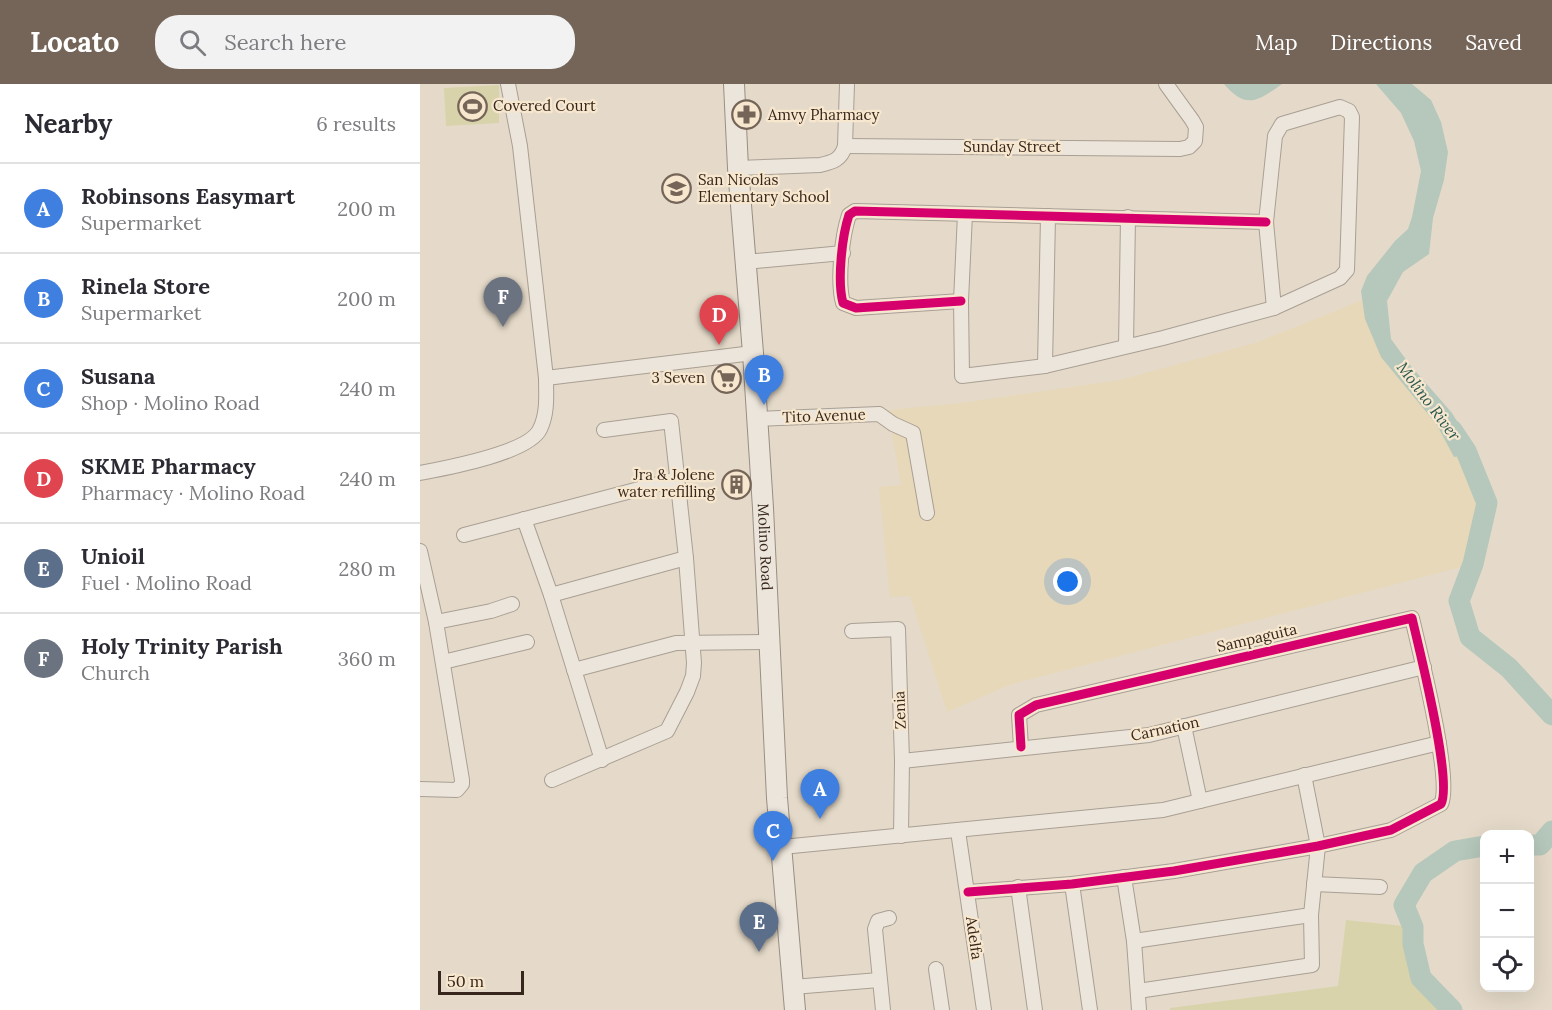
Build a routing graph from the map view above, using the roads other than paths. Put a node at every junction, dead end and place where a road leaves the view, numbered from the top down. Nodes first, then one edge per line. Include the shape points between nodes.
1 (508, 84) edge
2 (734, 84) edge
3 (847, 84) edge
4 (1166, 84) edge
5 (845, 146) junction
6 (738, 168) junction
7 (965, 214) junction
8 (1048, 216) junction
9 (1128, 217) junction
10 (1266, 222) junction
11 (843, 253) junction
12 (745, 262) junction
13 (961, 301) junction
14 (1274, 308) junction
15 (1126, 346) junction
16 (753, 353) junction
17 (1045, 366) junction
18 (546, 378) junction
19 (757, 419) junction
20 (604, 430) dead end
21 (420, 473) edge
22 (677, 478) junction
23 (927, 513) dead end
24 (524, 519) junction
25 (464, 535) dead end
26 (420, 551) edge
27 (686, 558) junction
28 (551, 595) junction
29 (512, 604) dead end
30 (436, 622) junction
31 (852, 631) dead end
32 (527, 642) dead end
33 (693, 642) junction
34 (768, 642) junction
35 (443, 662) junction
36 (1424, 667) junction
37 (574, 670) junction
38 (1184, 726) junction
39 (1438, 743) junction
40 (1021, 747) junction
41 (602, 760) junction
42 (902, 761) junction
43 (1304, 775) junction
44 (552, 780) dead end
45 (420, 789) edge
46 (1200, 801) junction
47 (958, 831) junction
48 (901, 836) junction
49 (1318, 846) junction
50 (782, 847) junction
51 (1124, 877) junction
52 (1072, 884) junction
53 (1314, 884) junction
54 (1018, 887) junction
55 (1380, 887) dead end
56 (968, 892) junction
57 (1311, 915) junction
58 (889, 918) dead end
59 (1134, 941) junction
60 (936, 969) dead end
61 (879, 980) junction
62 (793, 987) junction
63 (1138, 991) junction
64 (795, 1010) edge
65 (883, 1010) edge
66 (942, 1010) edge
67 (984, 1010) edge
68 (1035, 1010) edge
69 (1090, 1010) edge
70 (1139, 1010) edge

1 - 18 street via 520,146
2 - 6 main road, Molino Road
3 - 5 street
4 - 5 street, Sunday Street via 1196,127 1195,141 1189,147
5 - 6 street via 843,154 831,163
6 - 12 main road, Molino Road
7 - 8 street
7 - 11 street via 855,211 846,223
7 - 13 street
8 - 9 street
8 - 17 street
9 - 10 street
9 - 15 street
10 - 14 street
10 - 14 street via 1275,136 1282,124 1340,107 1349,111 1352,117 1347,270 1340,278
11 - 12 street
11 - 13 street via 840,294 848,306
12 - 16 main road, Molino Road
13 - 17 street via 962,376
14 - 15 street
15 - 17 street
16 - 18 street
16 - 19 main road, Molino Road
18 - 21 street via 546,408 540,430 515,449 460,466
19 - 23 street, Tito Avenue via 879,414 913,433
19 - 34 main road, Molino Road
20 - 22 street via 671,421
22 - 24 street
22 - 27 street
24 - 25 street
24 - 28 street
26 - 30 street
27 - 28 street
27 - 33 street
28 - 37 street
29 - 30 street
30 - 35 street
31 - 42 street, Zenia via 898,629
32 - 35 street
33 - 34 street
33 - 37 street
33 - 41 street via 693,676 667,731
34 - 50 main road, Molino Road
35 - 45 street via 462,784 453,790
36 - 38 street, Carnation
36 - 39 street, Sampaguita
36 - 40 street, Sampaguita via 1412,618 1036,705 1019,715
37 - 41 street
38 - 40 street, Carnation via 1149,735
38 - 46 street
39 - 43 street
39 - 49 street, Sampaguita via 1444,790 1441,804 1391,830
40 - 42 street, Carnation
41 - 44 street
42 - 48 street, Zenia
43 - 46 street
43 - 49 street
46 - 47 street via 1163,810
47 - 48 street
47 - 56 street, Adelfa
48 - 50 street
49 - 51 street
49 - 53 street
50 - 62 main road, Molino Road
51 - 52 street
51 - 59 street
52 - 54 street
52 - 69 street
53 - 55 street
53 - 57 street
54 - 56 street
54 - 68 street
56 - 67 street, Adelfa
57 - 59 street
57 - 63 street via 1312,965
58 - 61 street via 875,926
59 - 63 street
60 - 66 street
61 - 62 street
61 - 65 street
62 - 64 main road, Molino Road
63 - 70 street

